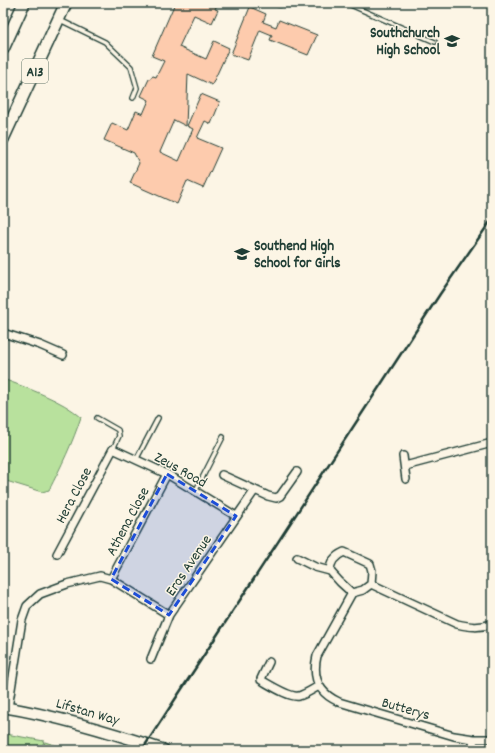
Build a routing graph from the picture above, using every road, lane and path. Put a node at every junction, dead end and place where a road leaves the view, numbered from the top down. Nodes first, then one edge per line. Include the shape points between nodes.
1 (24, 3) edge
2 (66, 3) edge
3 (273, 3) edge
4 (283, 3) edge
5 (346, 3) edge
6 (59, 19) junction
7 (435, 42) dead end
8 (3, 49) edge
9 (133, 98) dead end
10 (3, 139) edge
11 (3, 333) edge
12 (63, 355) dead end
13 (97, 418) dead end
14 (158, 418) dead end
15 (223, 437) dead end
16 (492, 442) edge
17 (113, 448) junction
18 (403, 456) dead end
19 (136, 460) junction
20 (405, 466) junction
21 (297, 472) dead end
22 (167, 474) junction
23 (222, 475) dead end
24 (406, 479) dead end
25 (255, 490) junction
26 (195, 492) junction
27 (236, 516) junction
28 (57, 554) dead end
29 (297, 558) dead end
30 (330, 571) junction
31 (111, 579) junction
32 (371, 584) junction
33 (352, 593) junction
34 (169, 615) junction
35 (492, 624) edge
36 (151, 659) dead end
37 (269, 662) dead end
38 (319, 686) junction
39 (6, 707) edge
40 (474, 739) junction
41 (492, 739) edge
42 (164, 750) edge
43 (472, 750) edge

1 - 8 main road, A13
2 - 6 main road, A13
3 - 4 lane
5 - 7 lane
6 - 9 lane via 105,42 131,67 137,88
6 - 10 main road, A13
11 - 12 street
13 - 17 lane via 118,430 119,436
14 - 19 lane
15 - 26 lane
16 - 20 street
17 - 19 street, Zeus Road
17 - 28 street, Hera Close
18 - 20 street
19 - 22 street, Zeus Road
20 - 24 street
21 - 25 street via 276,498
22 - 26 street, Zeus Road
22 - 31 street, Athena Close
23 - 25 street
25 - 27 street, Eros Avenue
26 - 27 street, Zeus Road
27 - 34 street, Eros Avenue
29 - 30 street via 315,568
30 - 32 street via 332,562 344,552 370,564
30 - 33 street
31 - 34 street
31 - 39 street via 100,576 67,584 40,594 26,606
32 - 33 street
32 - 35 street via 457,624 470,627
33 - 38 street via 317,656 315,674
34 - 36 street, Eros Avenue
37 - 38 street via 261,680 290,695 300,696
38 - 40 street, Butterys via 324,693 339,702 454,736
39 - 42 street, Lifstan Way via 60,718
40 - 41 street, Butterys
40 - 43 street

